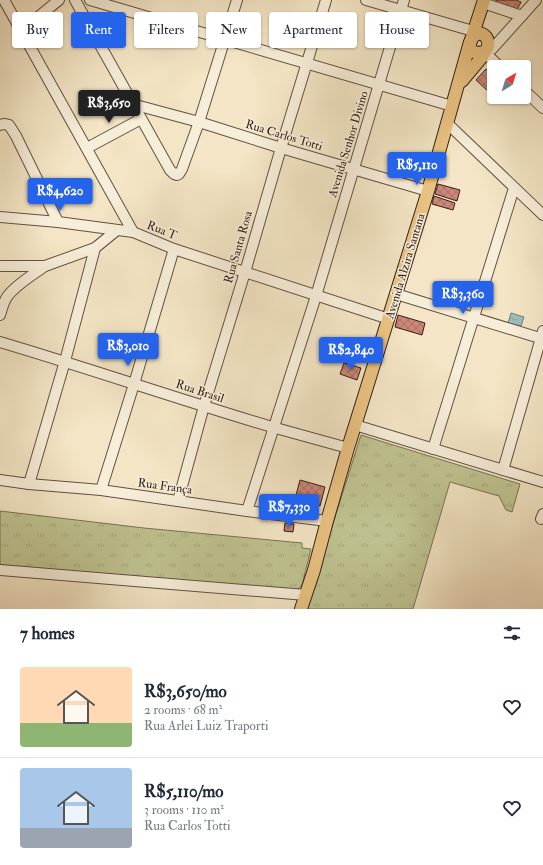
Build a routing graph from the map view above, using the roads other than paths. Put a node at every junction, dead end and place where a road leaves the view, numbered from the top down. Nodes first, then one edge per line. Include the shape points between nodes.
1 (4, 0) edge
2 (59, 0) edge
3 (75, 0) edge
4 (90, 0) edge
5 (237, 0) edge
6 (326, 0) edge
7 (366, 0) edge
8 (404, 0) edge
9 (535, 0) edge
10 (483, 3) edge
11 (401, 11) junction
12 (44, 12) edge
13 (233, 12) edge
14 (12, 14) edge
15 (522, 16) junction
16 (512, 26) junction
17 (206, 34) edge
18 (476, 37) junction
19 (31, 48) edge
20 (222, 48) edge
21 (255, 48) edge
22 (484, 52) junction
23 (493, 60) edge
24 (307, 64) junction
25 (459, 84) junction
26 (379, 85) junction
27 (531, 97) edge
28 (132, 104) junction
29 (452, 106) junction
30 (543, 108) edge
31 (141, 119) junction
32 (199, 122) junction
33 (448, 124) junction
34 (5, 126) edge
35 (87, 148) junction
36 (280, 148) junction
37 (353, 169) junction
38 (514, 188) junction
39 (428, 191) junction
40 (543, 215) edge
41 (0, 217) edge
42 (58, 222) junction
43 (117, 230) junction
44 (133, 232) junction
45 (95, 248) junction
46 (174, 249) junction
47 (0, 266) edge
48 (45, 266) junction
49 (245, 272) junction
50 (396, 294) junction
51 (316, 296) junction
52 (0, 315) edge
53 (473, 318) junction
54 (389, 319) junction
55 (542, 336) edge
56 (0, 342) edge
57 (65, 361) junction
58 (134, 384) junction
59 (204, 406) junction
60 (355, 425) junction
61 (273, 427) junction
62 (348, 448) junction
63 (433, 449) junction
64 (503, 470) junction
65 (0, 480) edge
66 (543, 482) edge
67 (29, 484) junction
68 (101, 490) junction
69 (178, 501) junction
70 (247, 512) junction
71 (327, 521) junction
72 (0, 570) edge
73 (306, 595) junction
74 (301, 609) edge

1 - 14 street, Rua T
2 - 12 street
3 - 28 street
4 - 17 street
5 - 13 street
6 - 24 street, Rua Santa Rosa
7 - 11 street
8 - 11 street, Avenida Senhor Divino
9 - 15 street
10 - 15 street
10 - 18 main road, Avenida Alzira Santana via 482,27
11 - 18 street
11 - 26 street, Avenida Senhor Divino
15 - 16 street
16 - 18 street via 491,37
16 - 22 street via 492,49
18 - 22 main road via 471,49 474,52
18 - 25 main road, Avenida Alzira Santana
19 - 35 street, Rua T
20 - 32 street
21 - 24 street
22 - 23 street
22 - 25 main road, Avenida Alzira Santana
24 - 26 street
24 - 36 street, Rua Santa Rosa
25 - 29 main road, Avenida Alzira Santana
26 - 29 street
26 - 37 street, Avenida Senhor Divino
27 - 30 street
28 - 31 street
28 - 32 street, Rua Carlos Totti
29 - 33 main road, Avenida Alzira Santana
31 - 32 street via 170,170 176,175 182,169
31 - 35 street
32 - 36 street, Rua Carlos Totti
33 - 38 street
33 - 39 main road, Avenida Alzira Santana
34 - 42 street via 16,136
35 - 44 street, Rua T
36 - 37 street, Rua Carlos Totti
36 - 49 street, Rua Santa Rosa
37 - 39 street, Rua Carlos Totti
37 - 51 street, Avenida Senhor Divino
38 - 40 street
38 - 53 street
39 - 50 main road, Avenida Alzira Santana
41 - 42 street
42 - 43 street
43 - 44 street
43 - 45 street
44 - 46 street, Rua T
45 - 48 street
45 - 57 street
46 - 49 street, Rua T
46 - 58 street
47 - 48 street
48 - 52 street via 7,296
49 - 51 street, Rua T
49 - 59 street, Rua Santa Rosa
50 - 53 street
50 - 54 main road, Avenida Alzira Santana
51 - 54 street, Rua T
51 - 61 street, Avenida Senhor Divino
53 - 55 street
53 - 63 street
54 - 60 main road, Avenida Alzira Santana
55 - 64 street
56 - 57 street, Rua Brasil
57 - 58 street, Rua Brasil
57 - 67 street
58 - 59 street, Rua Brasil
58 - 68 street
59 - 61 street, Rua Brasil
59 - 69 street, Rua Santa Rosa
60 - 62 main road, Avenida Alzira Santana
60 - 63 street
61 - 62 street, Rua Brasil
61 - 70 street, Avenida Senhor Divino
62 - 71 main road, Avenida Alzira Santana
63 - 64 street
64 - 66 street
65 - 67 street, Rua França
67 - 68 street, Rua França
68 - 69 street, Rua França
69 - 70 street, Rua França
70 - 71 street, Rua França
71 - 73 main road, Avenida Alzira Santana
72 - 73 street
73 - 74 main road, Avenida Alzira Santana

